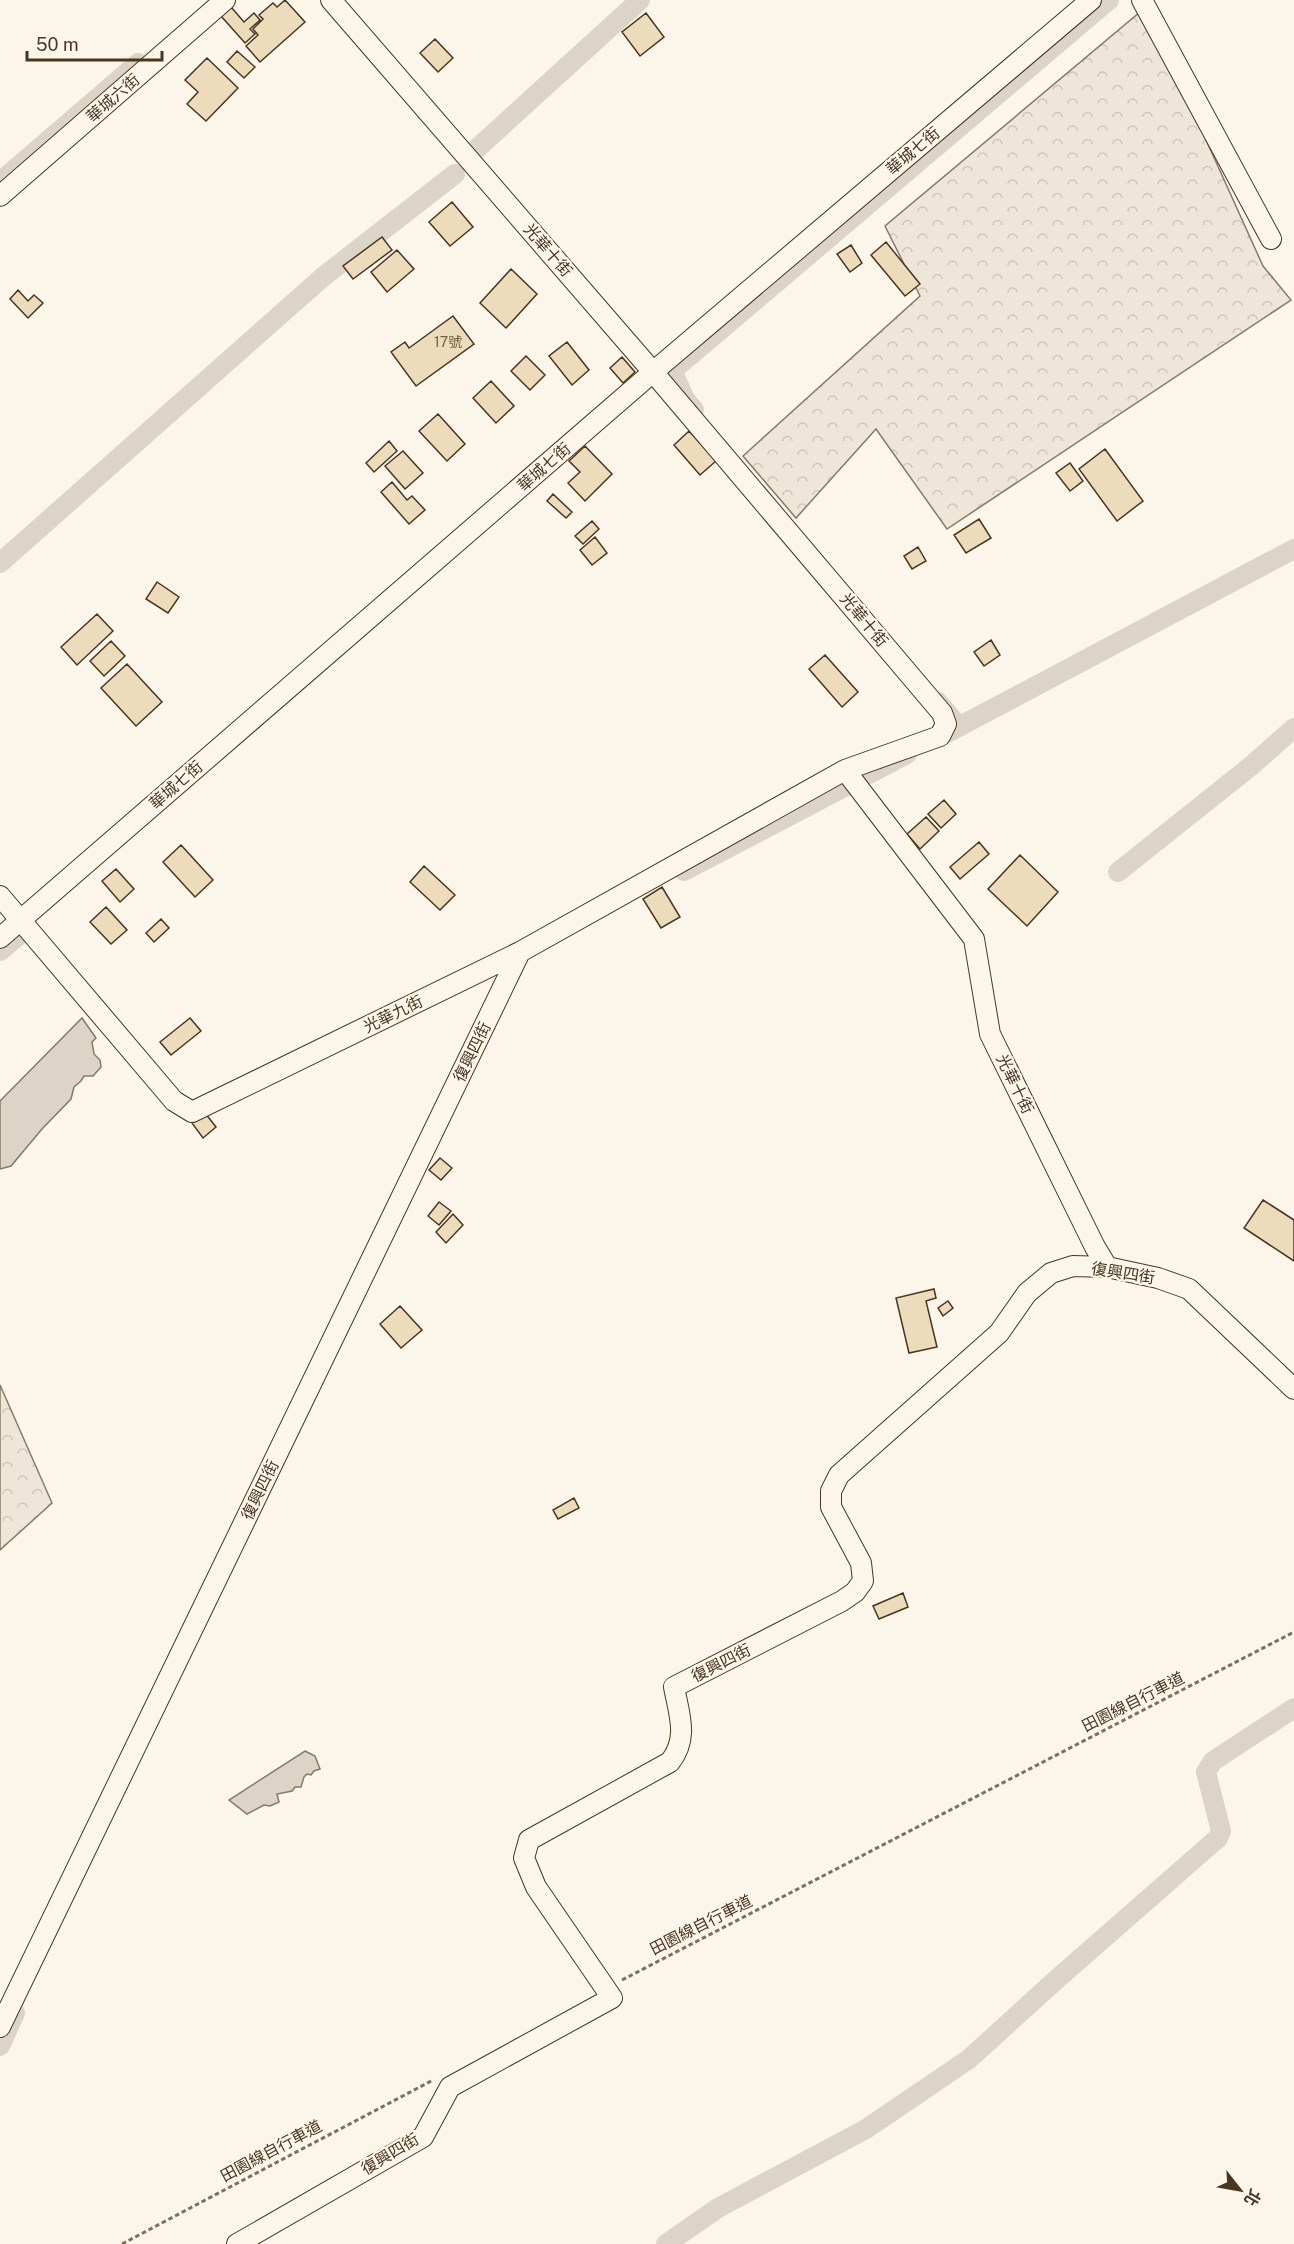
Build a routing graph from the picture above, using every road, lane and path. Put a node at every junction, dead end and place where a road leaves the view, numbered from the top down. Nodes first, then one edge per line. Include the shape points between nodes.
1 (225, 0) edge
2 (331, 0) edge
3 (1091, 0) edge
4 (1142, 0) edge
5 (0, 196) edge
6 (1271, 238) dead end
7 (653, 372) junction
8 (845, 770) junction
9 (0, 896) edge
10 (20, 920) junction
11 (0, 938) edge
12 (520, 952) junction
13 (1107, 1267) junction
14 (1294, 1389) edge
15 (1294, 1632) edge
16 (606, 1988) junction
17 (0, 2027) edge
18 (437, 2077) dead end
19 (122, 2244) edge
20 (237, 2244) edge

1 - 5 street, 華城六街
2 - 7 street, 光華十街
3 - 7 street, 華城七街
4 - 6 street
7 - 8 street, 光華十街 via 942,713 946,724 940,736
7 - 10 street, 華城七街
8 - 12 street, 光華九街
8 - 13 street, 光華十街 via 974,939 990,1034
9 - 10 street, 光華九街
10 - 11 street, 華城七街
10 - 12 street, 光華九街 via 174,1101 192,1112
12 - 17 street, 復興四街
13 - 14 street, 復興四街 via 1189,1289
13 - 16 street, 復興四街 via 1073,1266 1051,1273 1027,1293 999,1333 840,1474 831,1491 831,1507 861,1563 863,1581 855,1592 674,1687 682,1736 678,1752 670,1762 529,1840 524,1858 536,1887
15 - 16 path, 田園線自行車道
16 - 20 street, 復興四街 via 612,1998 450,2087 423,2137
18 - 19 path, 田園線自行車道

